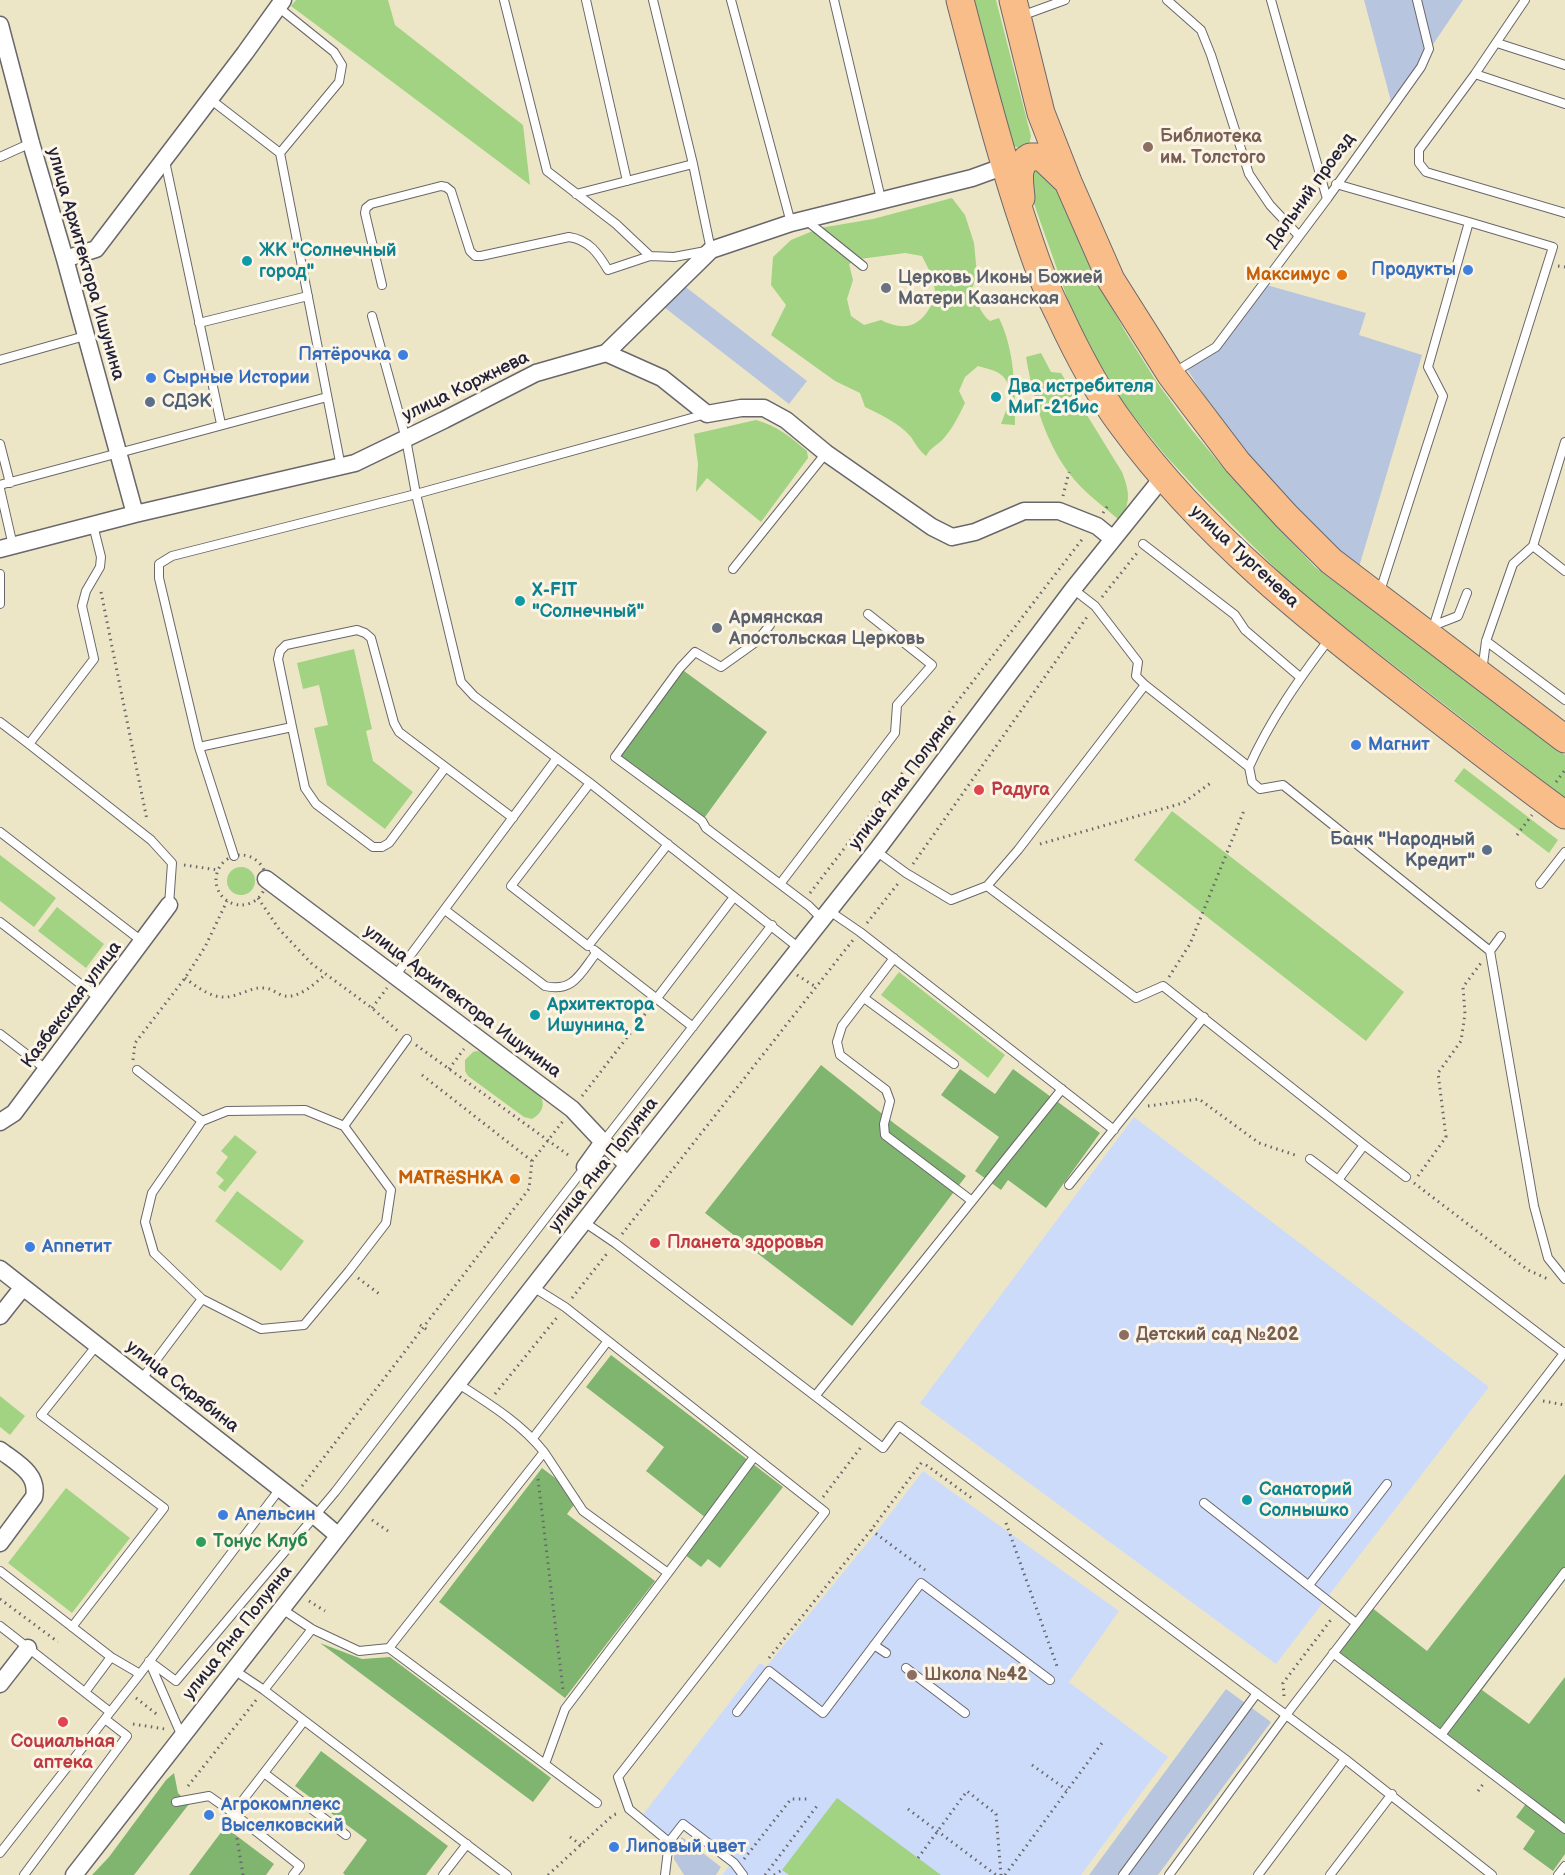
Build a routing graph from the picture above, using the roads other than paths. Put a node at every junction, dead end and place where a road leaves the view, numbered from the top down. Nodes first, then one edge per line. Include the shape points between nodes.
1 (504, 0) edge
2 (585, 0) edge
3 (653, 0) edge
4 (731, 0) edge
5 (834, 0) edge
6 (960, 0) edge
7 (1065, 0) edge
8 (1167, 0) edge
9 (1271, 0) edge
10 (1417, 0) edge
11 (1525, 0) edge
12 (280, 4) edge
13 (1015, 8) edge
14 (0, 25) edge
15 (1497, 43) junction
16 (1565, 65) edge
17 (1475, 74) junction
18 (210, 99) junction
19 (1565, 104) edge
20 (1041, 113) junction
21 (995, 134) junction
22 (31, 142) junction
23 (280, 153) junction
24 (0, 158) edge
25 (164, 159) junction
26 (1015, 163) junction
27 (693, 164) junction
28 (627, 180) junction
29 (1068, 182) junction
30 (1336, 184) junction
31 (576, 194) junction
32 (882, 199) junction
33 (1327, 199) junction
34 (1565, 213) edge
35 (799, 222) junction
36 (1469, 222) junction
37 (1299, 236) junction
38 (711, 250) junction
39 (650, 256) junction
40 (65, 260) junction
41 (863, 266) dead end
42 (382, 285) dead end
43 (308, 296) junction
44 (372, 316) dead end
45 (199, 323) junction
46 (85, 336) junction
47 (606, 353) junction
48 (0, 360) edge
49 (1171, 375) junction
50 (327, 397) junction
51 (707, 414) junction
52 (221, 424) junction
53 (406, 439) junction
54 (1565, 442) edge
55 (0, 444) edge
56 (826, 453) junction
57 (118, 454) junction
58 (341, 467) junction
59 (1163, 477) junction
60 (10, 483) junction
61 (0, 487) edge
62 (416, 494) junction
63 (135, 514) junction
64 (93, 525) junction
65 (1113, 539) junction
66 (1143, 544) road end
67 (1533, 546) junction
68 (7, 547) edge
69 (733, 569) dead end
70 (1565, 571) edge
71 (0, 574) edge
72 (1073, 589) junction
73 (1467, 593) dead end
74 (1375, 594) junction
75 (0, 604) edge
76 (868, 614) dead end
77 (770, 625) dead end
78 (1432, 630) junction
79 (1331, 637) junction
80 (1486, 641) junction
81 (1481, 675) junction
82 (1300, 677) junction
83 (1145, 686) junction
84 (1565, 700) edge
85 (0, 722) edge
86 (292, 727) junction
87 (1565, 739) edge
88 (28, 744) junction
89 (199, 747) junction
90 (557, 758) junction
91 (1249, 767) junction
92 (445, 768) junction
93 (590, 783) junction
94 (1548, 801) edge
95 (1565, 815) edge
96 (513, 818) junction
97 (0, 832) edge
98 (668, 844) junction
99 (876, 851) junction
100 (1565, 852) edge
101 (234, 856) road end
102 (266, 879) road end
103 (780, 884) junction
104 (1540, 884) dead end
105 (987, 886) junction
106 (734, 897) junction
107 (169, 905) joint
108 (445, 910) junction
109 (825, 915) junction
110 (0, 922) edge
111 (772, 925) junction
112 (1501, 936) dead end
113 (143, 942) junction
114 (588, 946) junction
115 (799, 948) junction
116 (1490, 951) junction
117 (597, 952) junction
118 (894, 958) junction
119 (395, 976) junction
120 (657, 998) junction
121 (864, 998) junction
122 (101, 999) junction
123 (1204, 1017) junction
124 (693, 1027) junction
125 (0, 1034) edge
126 (407, 1039) dead end
127 (954, 1064) dead end
128 (47, 1070) junction
129 (137, 1070) road end
130 (1062, 1089) junction
131 (202, 1121) junction
132 (0, 1122) edge
133 (344, 1126) junction
134 (1113, 1130) junction
135 (603, 1142) junction
136 (1364, 1145) junction
137 (1310, 1159) road end
138 (628, 1165) junction
139 (585, 1167) joint
140 (1406, 1177) dead end
141 (1338, 1180) junction
142 (1069, 1185) dead end
143 (972, 1201) junction
144 (584, 1222) junction
145 (0, 1269) edge
146 (1565, 1279) edge
147 (23, 1287) junction
148 (533, 1287) junction
149 (202, 1299) junction
150 (0, 1316) edge
151 (607, 1341) junction
152 (97, 1345) junction
153 (1565, 1352) edge
154 (141, 1380) junction
155 (457, 1383) junction
156 (816, 1395) junction
157 (532, 1438) junction
158 (0, 1450) edge
159 (544, 1452) junction
160 (754, 1457) junction
161 (1387, 1484) dead end
162 (286, 1495) junction
163 (1204, 1503) dead end
164 (314, 1515) junction
165 (337, 1538) junction
166 (0, 1543) edge
167 (0, 1571) edge
168 (1565, 1572) edge
169 (668, 1573) junction
170 (1309, 1585) junction
171 (282, 1609) junction
172 (1356, 1623) junction
173 (0, 1626) edge
174 (72, 1627) junction
175 (312, 1629) junction
176 (874, 1645) junction
177 (28, 1648) junction
178 (389, 1648) junction
179 (886, 1653) dead end
180 (1333, 1653) junction
181 (111, 1657) junction
182 (149, 1661) junction
183 (906, 1668) dead end
184 (234, 1670) junction
185 (140, 1674) junction
186 (1050, 1680) dead end
187 (0, 1684) edge
188 (264, 1690) junction
189 (85, 1692) junction
190 (1257, 1693) junction
191 (737, 1712) dead end
192 (965, 1713) dead end
193 (107, 1715) junction
194 (1286, 1715) junction
195 (304, 1721) junction
196 (182, 1733) junction
197 (1441, 1736) junction
198 (1345, 1759) junction
199 (545, 1764) junction
200 (264, 1773) junction
201 (1392, 1794) junction
202 (176, 1802) road end
203 (597, 1803) dead end
204 (233, 1813) junction
205 (1565, 1829) edge
206 (346, 1835) dead end
207 (669, 1842) junction
208 (467, 1844) junction
209 (0, 1853) edge
210 (1565, 1866) edge
211 (740, 1871) edge
212 (24, 1875) edge
213 (74, 1875) edge
214 (293, 1875) edge
215 (443, 1875) edge
216 (507, 1875) edge
217 (666, 1875) edge
218 (1124, 1875) edge
219 (1169, 1875) edge
220 (1258, 1875) edge
221 (1330, 1875) edge
222 (1492, 1875) edge
223 (1558, 1875) edge

1 - 31 lane via 547,171
2 - 28 lane
3 - 27 lane
4 - 35 lane
5 - 32 lane
6 - 21 main road, улица Тургенева
7 - 13 lane via 1044,9
8 - 37 lane via 1201,30 1249,174 1270,205
9 - 33 lane
10 - 30 lane, Дальний проезд via 1429,49 1421,67
11 - 15 lane
12 - 18 street
12 - 23 lane via 334,52 342,65 339,82
13 - 20 main road
14 - 22 street, улица Архитектора Ишунина
15 - 16 lane
15 - 17 lane
17 - 19 lane
17 - 34 lane via 1419,150 1419,163 1426,172
18 - 23 lane
18 - 25 street
20 - 21 main road via 1035,146 1025,154 1010,152
20 - 29 main road
21 - 26 main road, улица Тургенева
22 - 24 lane
22 - 40 street, улица Архитектора Ишунина
23 - 43 lane
25 - 40 street via 96,249
25 - 45 lane
26 - 29 main road via 1042,157
26 - 32 street via 972,178
26 - 59 main road, улица Тургенева via 1021,164 1022,217 1057,310 1113,412
27 - 28 lane
27 - 38 lane
28 - 31 lane
29 - 49 main road via 1111,280
30 - 33 lane, Дальний проезд
30 - 36 lane
31 - 39 lane
32 - 35 street
33 - 37 lane, Дальний проезд
35 - 38 street
35 - 41 lane
36 - 74 lane via 1428,367 1443,396 1382,585
36 - 78 lane via 1553,246
37 - 49 lane, Дальний проезд via 1216,347
38 - 39 lane via 674,257
38 - 47 street
39 - 42 lane via 608,270 590,245 569,237 474,255 451,191 441,186 366,208
40 - 46 street, улица Архитектора Ишунина
43 - 45 lane
43 - 50 lane
44 - 53 lane
45 - 52 lane
46 - 48 lane
46 - 57 street, улица Архитектора Ишунина
47 - 51 street via 662,378
47 - 53 street, улица Коржнева via 536,373
49 - 74 main road via 1237,462 1286,516 1331,561
50 - 52 lane
50 - 58 lane
51 - 56 street via 764,408 786,420
51 - 62 lane
52 - 57 lane
53 - 58 street, улица Коржнева
53 - 62 lane
54 - 67 lane
55 - 60 lane
56 - 65 street via 952,537 975,532 1024,511 1059,511 1094,525
56 - 69 lane
57 - 60 lane
57 - 63 street, улица Архитектора Ишунина
58 - 63 street, улица Коржнева
59 - 65 street, улица Яна Полуяна
59 - 79 main road, улица Тургенева via 1194,511
60 - 61 lane
61 - 68 lane
62 - 89 lane via 172,556 159,564
62 - 90 lane via 461,682
63 - 64 street, улица Коржнева
64 - 68 street, улица Коржнева
64 - 88 lane via 101,557 82,606 94,659
65 - 72 street, улица Яна Полуяна
66 - 82 lane via 1235,615 1245,630
67 - 70 lane
67 - 80 lane via 1513,564
71 - 75 lane
72 - 83 lane via 1095,606 1138,662 1136,676
72 - 99 street, улица Яна Полуяна
73 - 78 lane via 1458,616
74 - 78 main road
76 - 103 lane via 932,665 897,705 895,733
77 - 103 lane via 756,642 721,667 695,652 615,757
78 - 81 main road
79 - 82 lane
79 - 94 main road, улица Тургенева
80 - 81 lane
80 - 84 lane via 1499,646
81 - 87 main road
82 - 91 lane
83 - 91 lane
83 - 105 lane
85 - 88 lane
86 - 89 lane
86 - 92 lane via 309,797 373,847 389,843
86 - 92 lane via 278,659 280,651 286,645 357,630 371,638 399,732
88 - 107 lane via 151,840 172,863
89 - 101 lane
90 - 93 lane
90 - 96 lane
91 - 116 lane via 1252,782 1260,789 1282,785
92 - 96 lane
93 - 98 lane
93 - 114 lane via 511,886
94 - 95 main road, улица Тургенева
96 - 108 lane
97 - 113 lane
98 - 106 lane
98 - 114 lane
99 - 105 lane via 951,900
99 - 109 street, улица Яна Полуяна
100 - 104 lane
102 - 119 street, улица Архитектора Ишунина
103 - 109 lane
105 - 123 lane via 1136,998 1163,986
106 - 111 lane
106 - 120 lane
107 - 113 street, Казбекская улица
108 - 117 lane via 545,987 571,985
108 - 119 lane
109 - 115 street, улица Яна Полуяна
109 - 118 lane via 860,932
110 - 122 lane
111 - 115 lane
111 - 124 lane
112 - 116 lane
113 - 122 street, Казбекская улица
114 - 117 lane
115 - 138 street, улица Яна Полуяна
116 - 146 lane via 1534,1206 1548,1258
117 - 120 lane
118 - 121 lane
118 - 130 lane
119 - 135 street, улица Архитектора Ишунина via 572,1109
120 - 124 lane
121 - 127 lane
121 - 143 lane via 842,1026 837,1042 840,1055 886,1090 891,1101 885,1135
122 - 128 street, Казбекская улица
123 - 134 lane
123 - 136 lane
124 - 135 lane
125 - 128 lane
126 - 133 lane
128 - 132 street, Казбекская улица via 14,1113
129 - 131 lane
130 - 134 lane
130 - 143 lane
131 - 133 lane via 227,1111 305,1110
131 - 149 lane via 152,1193 146,1222 154,1253
133 - 149 lane via 391,1191 386,1223 349,1271 304,1325 261,1329
134 - 142 lane
135 - 138 street, улица Архитектора Ишунина
135 - 139 street
136 - 140 lane
136 - 141 lane
137 - 141 lane
138 - 144 street, улица Яна Полуяна
139 - 164 lane
141 - 153 lane
143 - 156 lane
144 - 148 street, улица Яна Полуяна
144 - 156 lane
145 - 147 street, улица Скрябина
147 - 150 street
147 - 152 street, улица Скрябина
148 - 151 lane
148 - 155 street, улица Яна Полуяна
149 - 154 lane
151 - 157 lane
151 - 160 lane
152 - 154 street, улица Скрябина
152 - 174 lane via 41,1415 164,1508
153 - 172 lane
154 - 162 street, улица Скрябина
155 - 157 lane
155 - 165 street, улица Яна Полуяна
156 - 190 lane via 884,1448 899,1426
157 - 159 lane
158 - 166 street via 32,1476 36,1489
159 - 169 lane via 584,1511
159 - 178 lane
160 - 169 lane
160 - 207 lane via 825,1512 618,1777 629,1809
161 - 170 lane
162 - 164 street, улица Скрябина
162 - 182 lane
163 - 170 lane
164 - 165 street, улица Скрябина
164 - 182 lane via 176,1682
165 - 171 street, улица Яна Полуяна
167 - 174 lane
168 - 197 lane
169 - 199 lane via 565,1709
170 - 172 lane
171 - 175 lane
171 - 184 street, улица Яна Полуяна
172 - 180 lane
173 - 177 lane
174 - 181 lane
175 - 178 lane via 359,1651
175 - 188 lane
176 - 179 lane
176 - 186 lane via 921,1583
176 - 191 lane via 823,1713 769,1671
177 - 187 street
177 - 189 lane
178 - 199 lane
180 - 194 lane
180 - 197 lane
181 - 185 lane
181 - 189 lane
182 - 185 lane
182 - 196 lane
183 - 192 lane
184 - 188 lane
184 - 196 street, улица Яна Полуяна
185 - 193 lane
188 - 195 lane
189 - 193 lane
190 - 194 lane
190 - 218 lane
193 - 209 lane
193 - 212 lane via 127,1736
194 - 198 lane
194 - 219 lane
195 - 200 lane
195 - 208 lane
196 - 213 street, улица Яна Полуяна
197 - 205 lane
198 - 201 lane
198 - 220 lane
199 - 203 lane
200 - 204 lane
200 - 206 lane
201 - 221 lane
201 - 222 lane
202 - 204 lane via 209,1796
204 - 214 lane via 300,1866
207 - 211 lane via 683,1824
207 - 217 lane
208 - 215 lane
208 - 216 lane
210 - 223 lane

